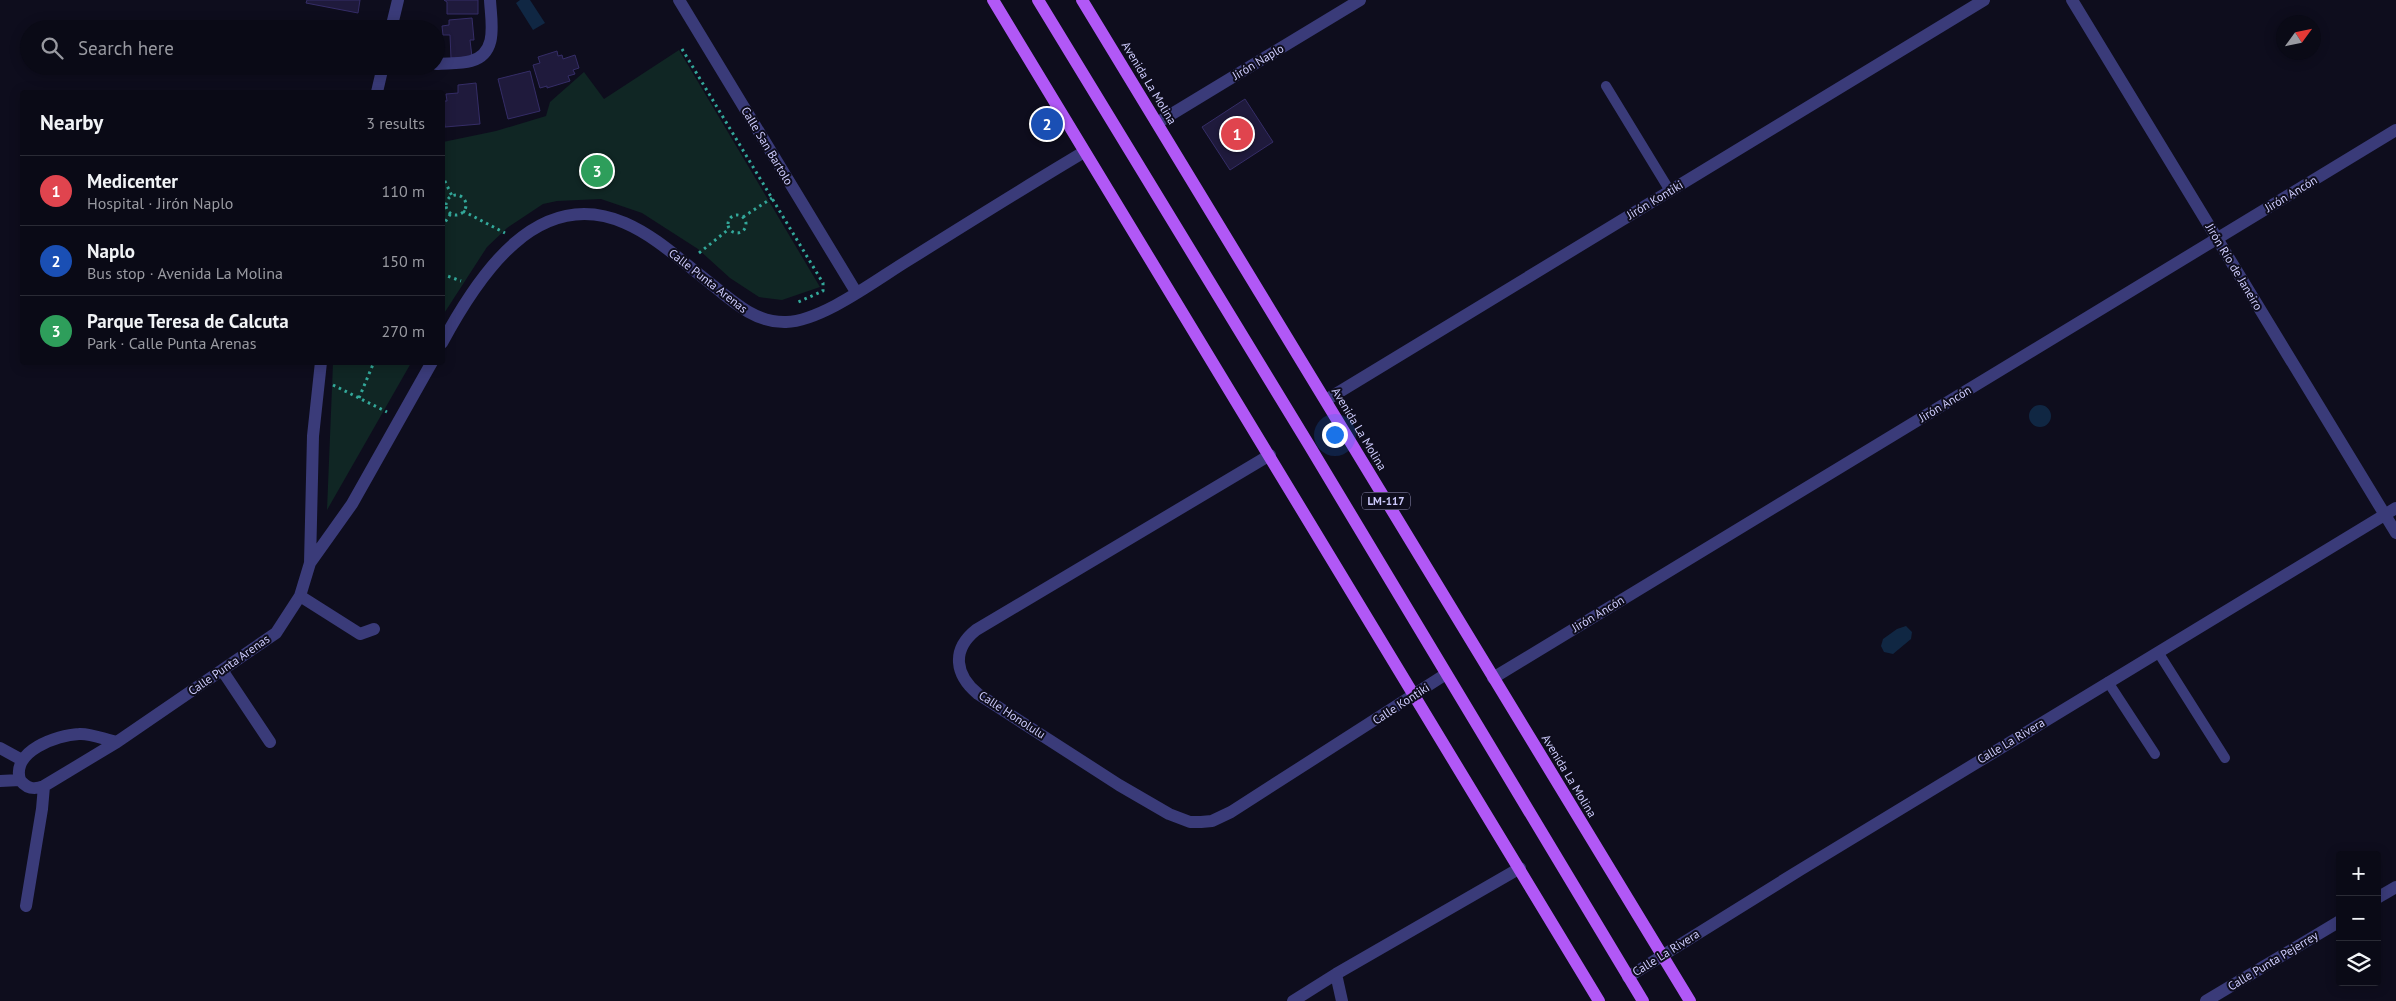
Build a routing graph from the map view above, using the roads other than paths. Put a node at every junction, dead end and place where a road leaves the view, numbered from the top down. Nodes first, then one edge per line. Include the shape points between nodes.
1 (398, 0) edge
2 (490, 0) edge
3 (679, 0) edge
4 (993, 0) edge
5 (1038, 0) edge
6 (1082, 0) edge
7 (1360, 0) edge
8 (1984, 0) edge
9 (2072, 0) edge
10 (394, 20) edge
11 (445, 63) edge
12 (381, 75) edge
13 (1606, 86) dead end
14 (377, 90) edge
15 (1157, 123) junction
16 (2396, 130) edge
17 (1084, 152) junction
18 (1670, 190) junction
19 (2217, 238) junction
20 (856, 292) junction
21 (445, 338) edge
22 (321, 365) edge
23 (430, 365) edge
24 (1326, 400) junction
25 (1270, 455) junction
26 (2396, 508) edge
27 (2385, 515) junction
28 (2396, 533) edge
29 (310, 563) junction
30 (300, 596) junction
31 (374, 629) dead end
32 (2158, 652) junction
33 (222, 670) junction
34 (1446, 674) junction
35 (1493, 678) junction
36 (2108, 682) junction
37 (1415, 694) junction
38 (1357, 733) joint
39 (117, 742) junction
40 (270, 742) dead end
41 (0, 748) edge
42 (2155, 754) dead end
43 (2224, 758) dead end
44 (22, 760) junction
45 (20, 780) junction
46 (0, 781) edge
47 (44, 786) junction
48 (1520, 868) junction
49 (2396, 887) edge
50 (2380, 896) edge
51 (26, 906) dead end
52 (2336, 923) edge
53 (1663, 955) junction
54 (1336, 974) junction
55 (1628, 977) junction
56 (1293, 1001) edge
57 (1342, 1001) edge
58 (1599, 1001) edge
59 (1643, 1001) edge
60 (1690, 1001) edge
61 (2206, 1001) edge

1 - 10 street
2 - 11 street via 492,33 484,54 472,61
3 - 20 street, Calle San Bartolo
4 - 17 main road
5 - 34 main road, LM-117
6 - 15 main road, Avenida La Molina / LM-117
7 - 15 street, Jirón Naplo
8 - 18 street, Jirón Kontiki
9 - 19 street, Jirón Río de Janeiro
12 - 14 street
13 - 18 lane
15 - 24 main road, Avenida La Molina / LM-117
16 - 19 street, Jirón Ancón
17 - 20 street, Calle Punta Arenas
17 - 25 main road
18 - 24 street, Jirón Kontiki
19 - 27 street, Jirón Río de Janeiro
19 - 35 street, Jirón Ancón
20 - 21 street, Calle Punta Arenas via 813,316 772,321 747,312 640,230 599,215 571,214 545,222 510,247 479,284
22 - 29 street, Calle Punta Arenas via 313,436
23 - 29 street, Calle Punta Arenas via 352,504
24 - 35 main road, Avenida La Molina / LM-117
25 - 37 main road
25 - 38 street, Calle Honolulu via 976,630 968,636 960,653 960,672 978,694 1119,785 1169,814 1190,822 1222,817
26 - 27 street, Calle La Rivera
27 - 28 street, Jirón Río de Janeiro
27 - 32 street, Calle La Rivera
29 - 30 street, Calle Punta Arenas
30 - 31 street via 360,634
30 - 33 street, Calle Punta Arenas via 276,633
32 - 36 street, Calle La Rivera
32 - 43 lane
33 - 39 street, Calle Punta Arenas
33 - 40 street
34 - 37 street, Calle Kontiki
34 - 55 main road, LM-117
35 - 53 main road, Avenida La Molina / LM-117
36 - 42 lane
36 - 53 street, Calle La Rivera
37 - 38 street, Calle Kontiki
37 - 48 main road
39 - 44 street via 81,734 63,736 29,752
39 - 47 street, Calle Punta Arenas
41 - 44 street
44 - 45 street via 18,768
45 - 46 street
45 - 47 street via 30,788
47 - 51 street
48 - 54 street
48 - 58 main road
49 - 50 street
52 - 61 street, Calle Punta Pejerrey
53 - 55 street, Calle La Rivera
53 - 60 main road, Avenida La Molina / LM-117
54 - 56 street
54 - 57 street
55 - 59 main road, LM-117

